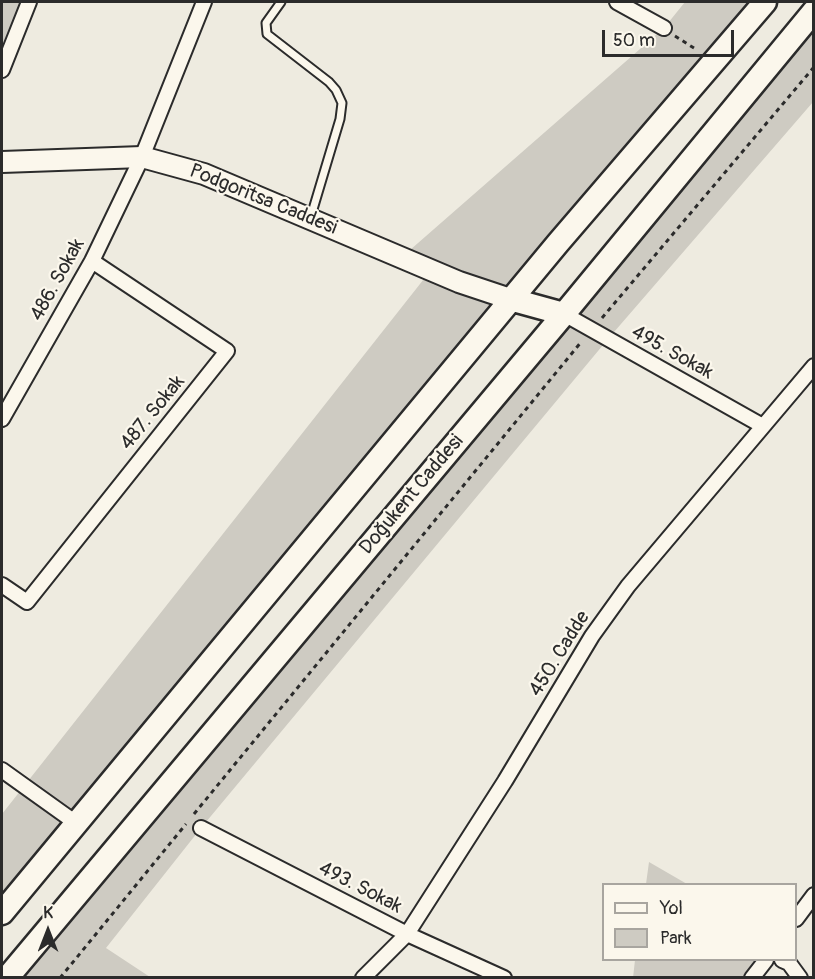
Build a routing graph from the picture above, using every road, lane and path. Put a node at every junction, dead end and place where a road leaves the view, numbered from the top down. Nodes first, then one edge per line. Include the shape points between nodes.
1 (29, 2) edge
2 (204, 2) edge
3 (281, 2) edge
4 (617, 2) edge
5 (765, 2) edge
6 (813, 10) edge
7 (664, 28) joint
8 (715, 62) junction
9 (813, 67) edge
10 (2, 70) edge
11 (142, 157) junction
12 (2, 162) edge
13 (310, 219) junction
14 (92, 261) junction
15 (513, 300) junction
16 (564, 314) junction
17 (591, 330) junction
18 (813, 366) edge
19 (2, 419) edge
20 (761, 425) junction
21 (2, 585) edge
22 (2, 770) edge
23 (76, 823) junction
24 (201, 828) dead end
25 (813, 894) edge
26 (2, 913) edge
27 (797, 916) edge
28 (407, 934) junction
29 (765, 961) edge
30 (784, 961) edge
31 (7, 978) edge
32 (60, 978) edge
33 (363, 978) edge
34 (504, 978) edge
35 (752, 978) edge
36 (800, 978) edge

1 - 10 street
2 - 11 street, 486. Sokak
3 - 13 lane via 267,21 267,34 328,82 342,103
4 - 7 street
5 - 8 main road
6 - 16 main road, Doğukent Caddesi
7 - 8 path
8 - 15 main road
9 - 17 path
11 - 12 main road, Podgoritsa Caddesi
11 - 13 main road, Podgoritsa Caddesi via 204,174
11 - 14 street, 486. Sokak
13 - 15 main road, Podgoritsa Caddesi via 459,282
14 - 19 street, 486. Sokak
14 - 21 street, 487. Sokak via 227,351 27,602
15 - 16 main road
15 - 23 main road
16 - 17 street, 495. Sokak
16 - 31 main road, Doğukent Caddesi
17 - 20 street, 495. Sokak
17 - 32 path
18 - 20 street, 450. Cadde
20 - 28 street, 450. Cadde via 628,586 592,636
22 - 23 street
23 - 26 main road
24 - 28 street, 493. Sokak
25 - 27 street
28 - 33 street, 450. Cadde
28 - 34 street, 493. Sokak
29 - 35 street
30 - 36 street

